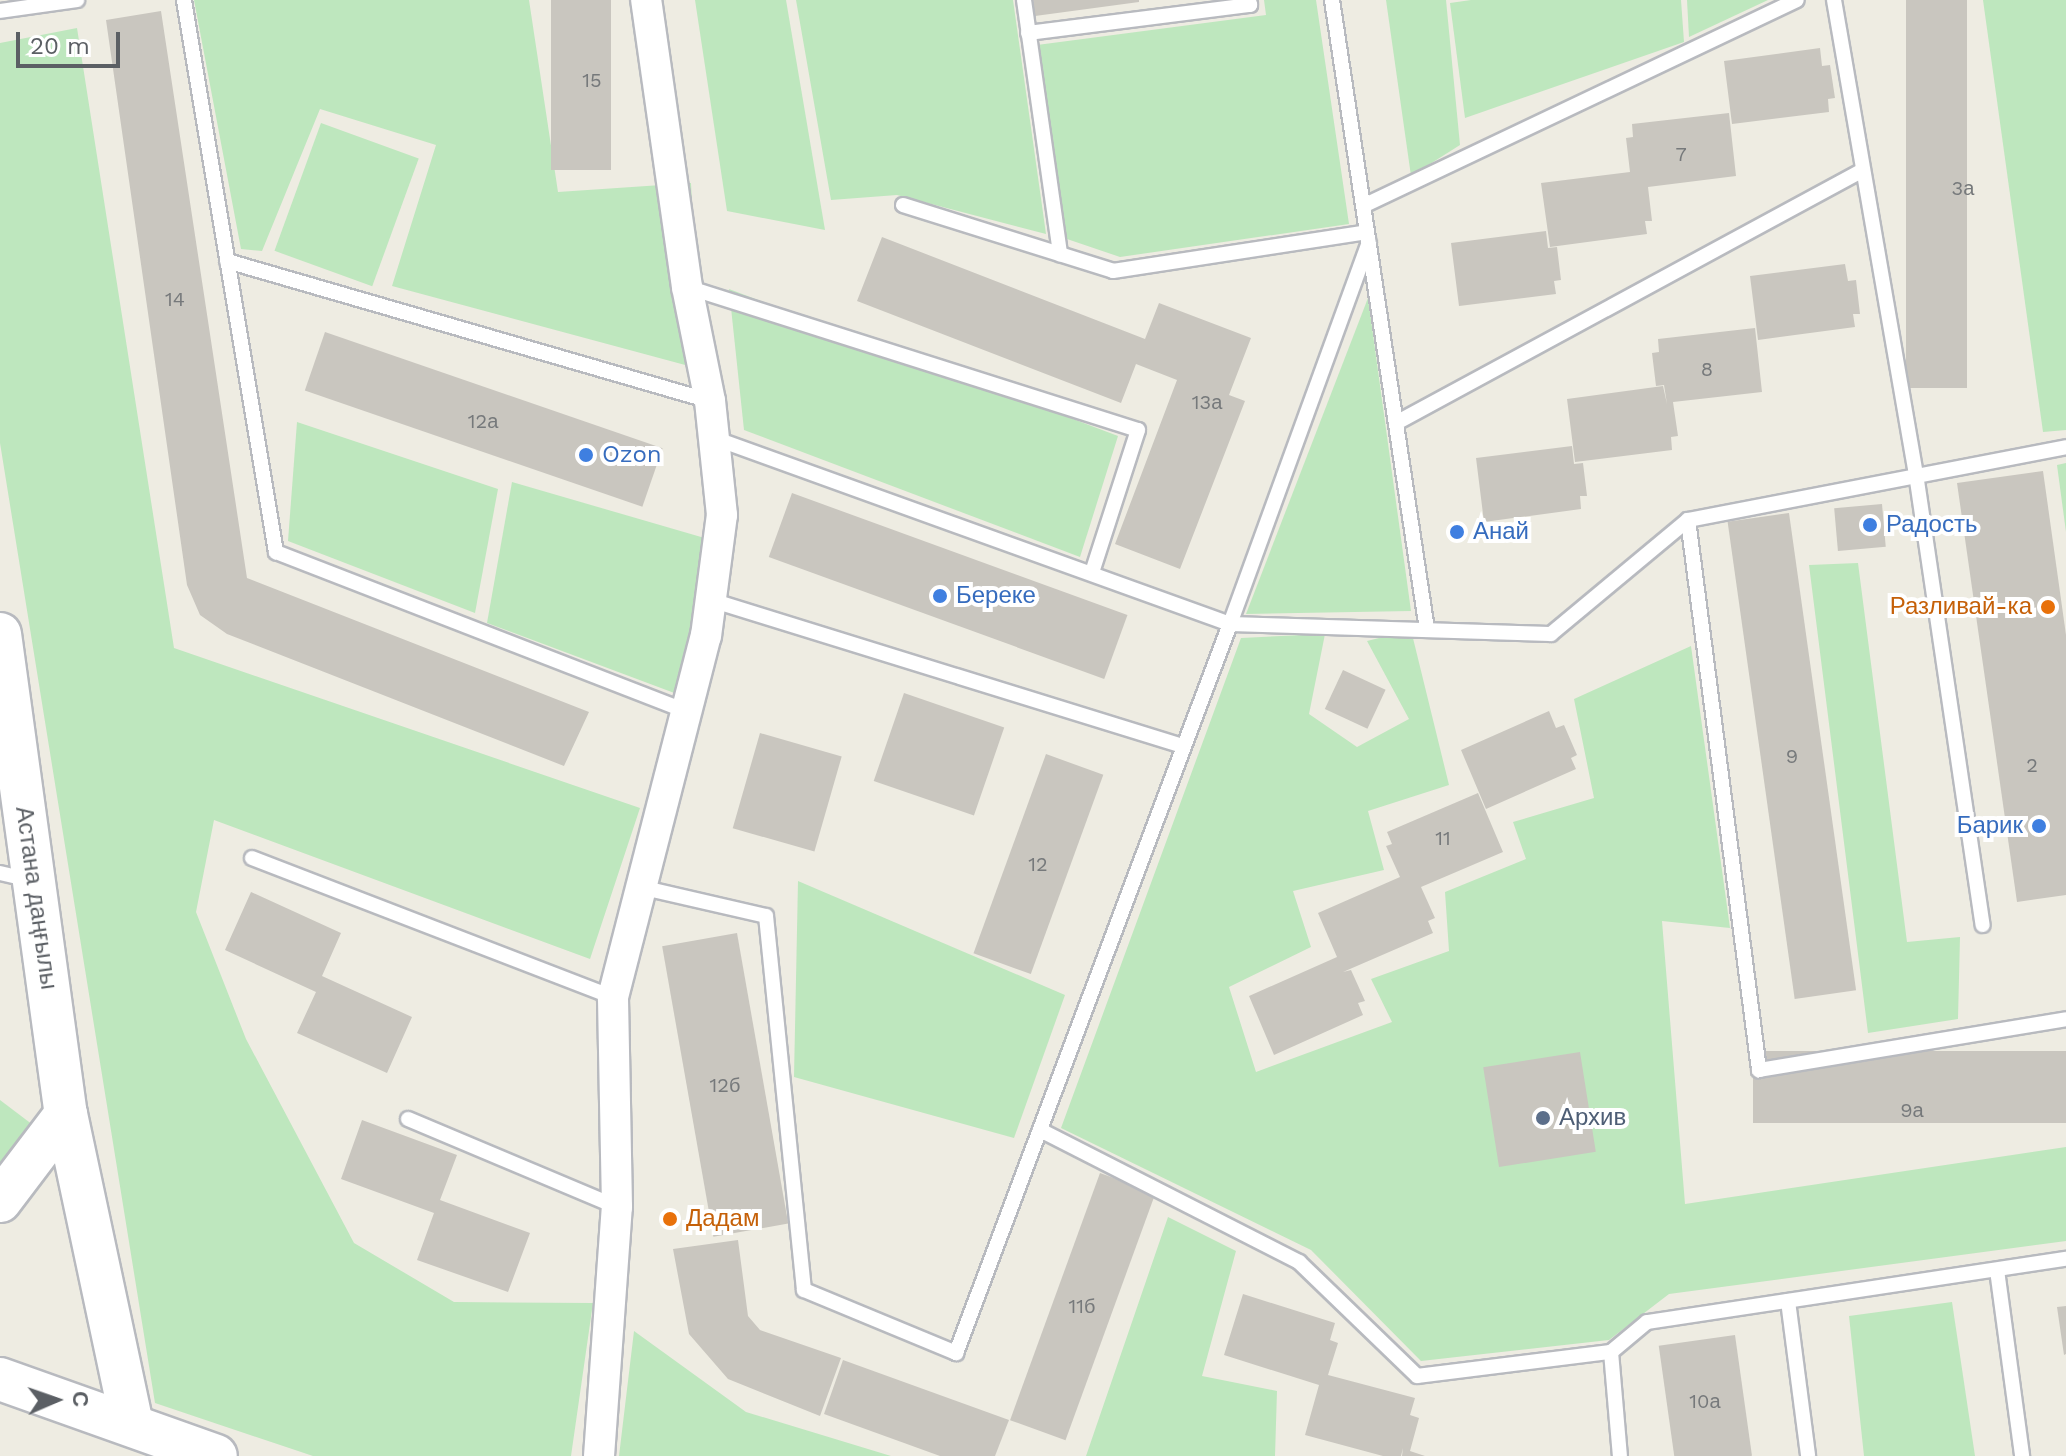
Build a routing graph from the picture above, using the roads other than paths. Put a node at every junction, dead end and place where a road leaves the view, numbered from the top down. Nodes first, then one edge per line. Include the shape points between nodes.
1 (77, 0) edge
2 (184, 0) edge
3 (646, 0) edge
4 (1024, 0) edge
5 (1249, 0) edge
6 (1332, 0) edge
7 (1796, 0) edge
8 (1834, 0) edge
9 (0, 11) edge
10 (1028, 33) junction
11 (1863, 170) junction
12 (903, 205) dead end
13 (1363, 206) junction
14 (1368, 238) junction
15 (1060, 254) junction
16 (227, 261) junction
17 (687, 287) junction
18 (710, 401) junction
19 (1396, 423) junction
20 (714, 438) junction
21 (2066, 447) edge
22 (1916, 474) junction
23 (1688, 520) junction
24 (1092, 572) junction
25 (711, 600) junction
26 (1230, 624) junction
27 (1427, 630) junction
28 (0, 634) edge
29 (688, 712) junction
30 (7, 728) edge
31 (1184, 746) junction
32 (252, 858) dead end
33 (17, 877) edge
34 (644, 888) junction
35 (1983, 925) dead end
36 (613, 997) junction
37 (2066, 1019) edge
38 (66, 1114) junction
39 (408, 1119) dead end
40 (1040, 1130) junction
41 (0, 1201) edge
42 (617, 1207) junction
43 (2066, 1259) edge
44 (1997, 1270) junction
45 (1788, 1301) junction
46 (1611, 1352) junction
47 (0, 1379) edge
48 (132, 1425) junction
49 (216, 1456) edge
50 (599, 1456) edge
51 (1620, 1456) edge
52 (1808, 1456) edge
53 (2022, 1456) edge

1 - 9 lane
2 - 16 lane
3 - 17 street
4 - 10 lane
5 - 10 lane via 1250,5
6 - 13 lane
7 - 13 lane
8 - 11 lane
10 - 15 lane
11 - 19 lane
11 - 22 lane
12 - 15 lane
13 - 14 lane
14 - 15 lane via 1113,271
14 - 19 lane
14 - 26 lane
16 - 18 lane
16 - 29 lane via 276,552
17 - 18 street
17 - 24 lane via 1138,430
18 - 20 street
19 - 27 lane
20 - 24 lane
20 - 25 street via 722,515
21 - 22 lane
22 - 23 lane
22 - 35 lane
23 - 27 lane via 1551,634
23 - 37 lane via 1759,1070
24 - 26 lane
25 - 29 street
25 - 31 lane
26 - 27 lane
26 - 31 lane
28 - 30 street, Астана даңғылы
29 - 34 street
30 - 33 street, Астана даңғылы
31 - 40 lane
32 - 36 lane
33 - 38 street, Астана даңғылы
34 - 36 street
34 - 40 lane via 766,916 804,1290 956,1353
36 - 42 street
38 - 41 street
38 - 48 street, Астана даңғылы
39 - 42 lane
40 - 46 lane via 1299,1262 1417,1376
42 - 50 street
43 - 44 lane
44 - 45 lane
44 - 53 lane
45 - 46 lane via 1647,1322
45 - 52 lane
46 - 51 lane
47 - 48 street
48 - 49 street

